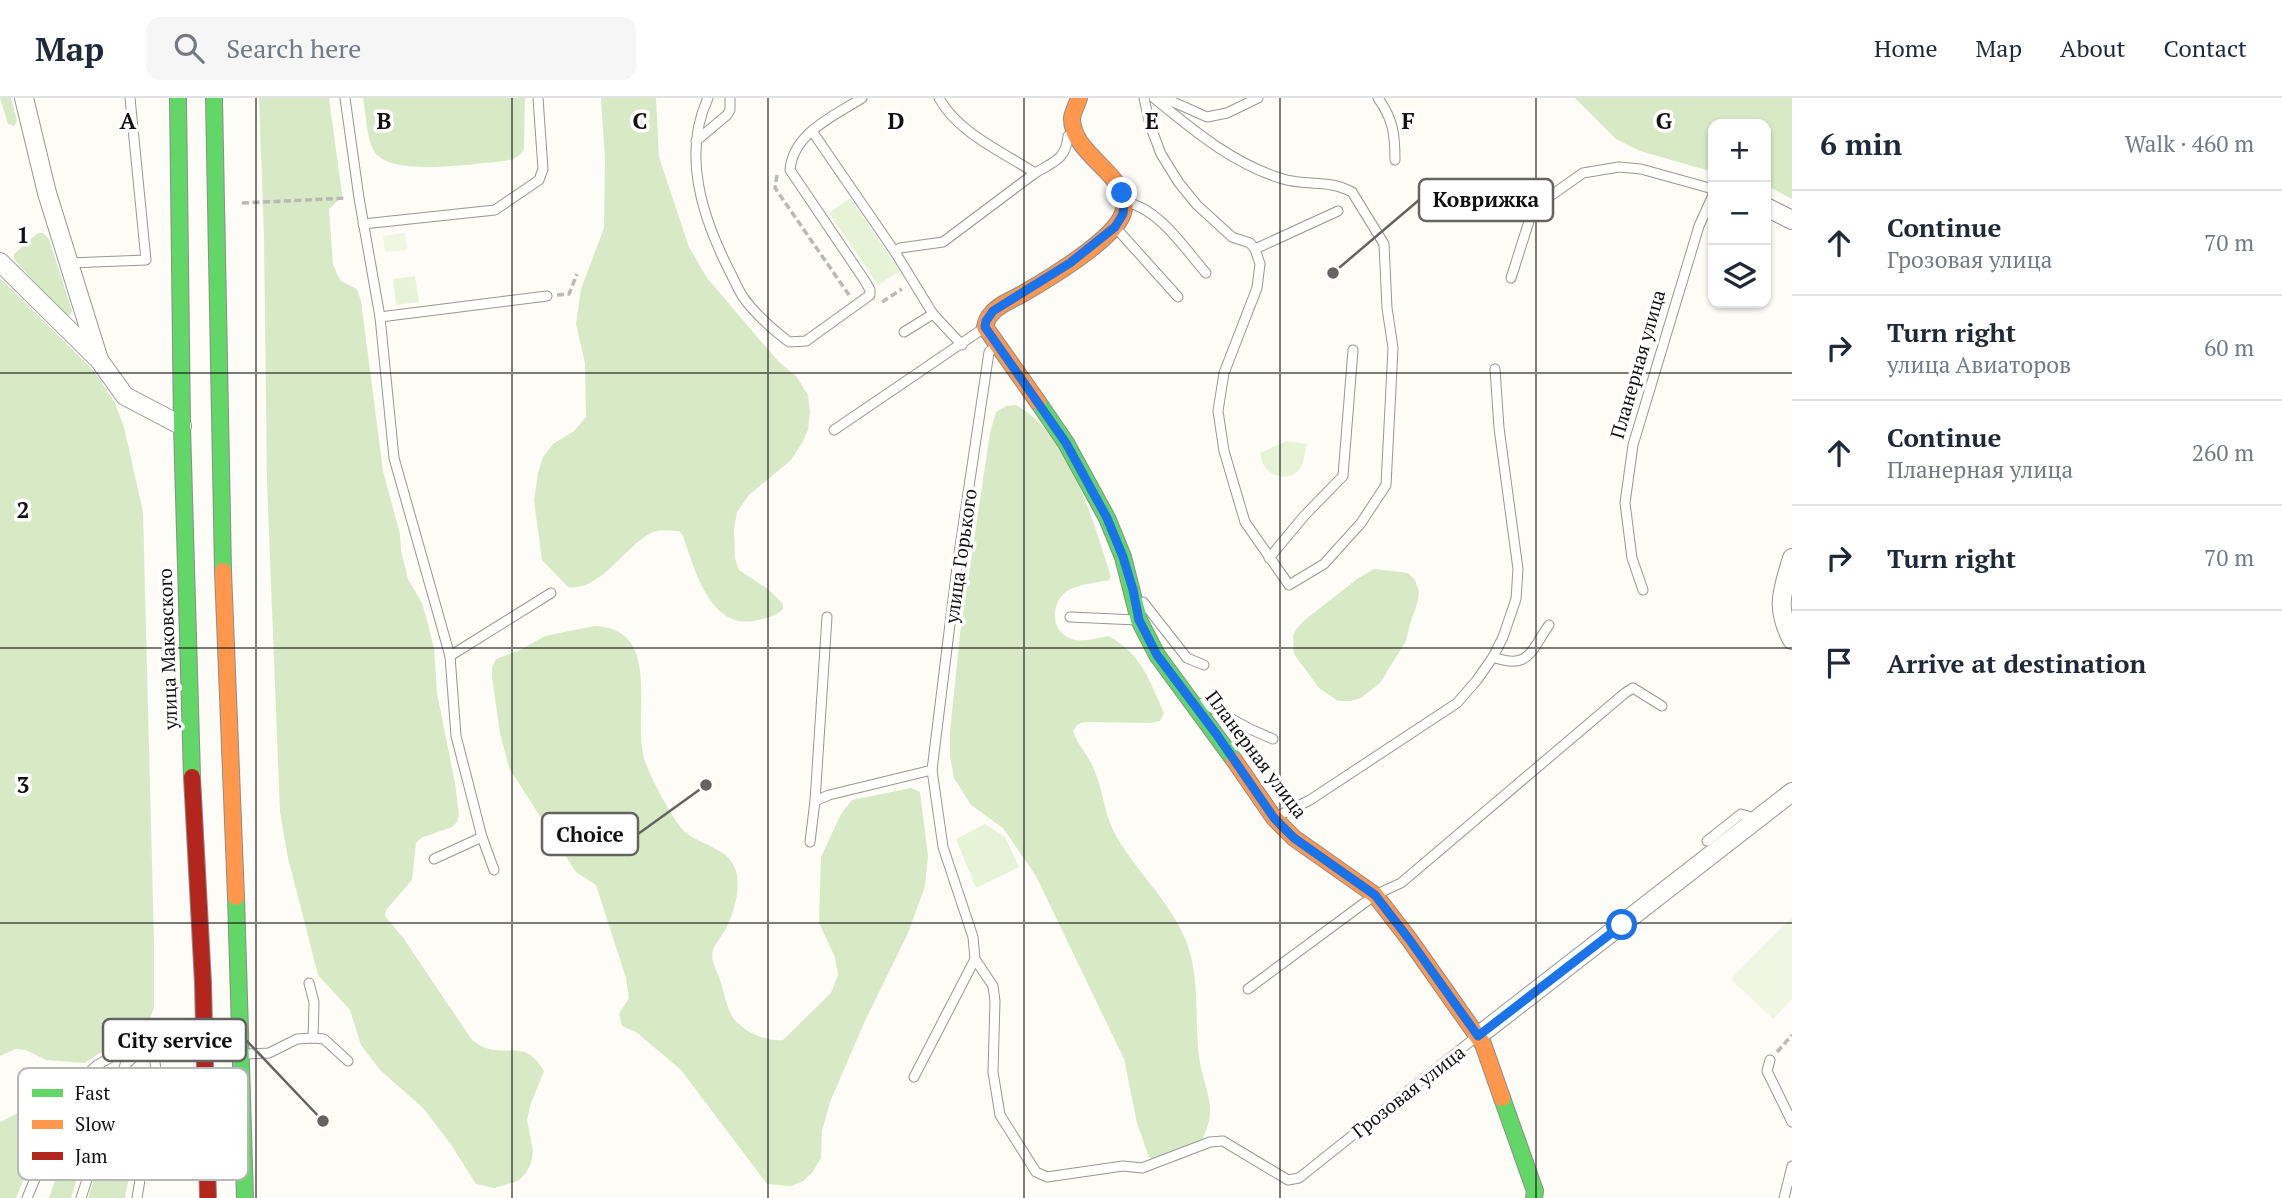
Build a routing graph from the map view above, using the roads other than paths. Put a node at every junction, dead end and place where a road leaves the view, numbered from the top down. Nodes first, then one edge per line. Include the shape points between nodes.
1 (24, 98) edge
2 (130, 98) edge
3 (178, 98) edge
4 (214, 98) edge
5 (345, 98) edge
6 (538, 98) edge
7 (708, 98) edge
8 (730, 98) edge
9 (862, 98) edge
10 (939, 98) edge
11 (1144, 98) edge
12 (1154, 98) edge
13 (1164, 98) edge
14 (1258, 98) edge
15 (1378, 98) edge
16 (1075, 104) edge
17 (812, 131) junction
18 (696, 141) junction
19 (1395, 160) dead end
20 (1035, 173) junction
21 (1708, 188) edge
22 (1124, 202) junction
23 (1708, 206) edge
24 (1771, 210) edge
25 (1338, 211) dead end
26 (1792, 220) edge
27 (363, 224) junction
28 (1115, 227) junction
29 (1255, 249) junction
30 (895, 252) junction
31 (0, 262) edge
32 (69, 262) junction
33 (1206, 273) dead end
34 (1511, 278) dead end
35 (547, 296) road end
36 (1178, 297) dead end
37 (933, 314) junction
38 (380, 317) junction
39 (985, 327) junction
40 (904, 332) dead end
41 (962, 345) junction
42 (996, 346) junction
43 (1353, 350) dead end
44 (99, 360) junction
45 (1495, 369) dead end
46 (182, 426) junction
47 (834, 430) dead end
48 (1269, 558) junction
49 (1792, 558) edge
50 (1133, 590) junction
51 (1643, 590) dead end
52 (551, 593) dead end
53 (1070, 617) dead end
54 (827, 618) dead end
55 (1139, 620) junction
56 (1549, 625) dead end
57 (1792, 640) edge
58 (450, 656) junction
59 (1493, 657) junction
60 (1204, 665) dead end
61 (1191, 701) junction
62 (1661, 706) dead end
63 (1273, 739) dead end
64 (932, 770) junction
65 (1792, 792) edge
66 (815, 801) junction
67 (1274, 818) junction
68 (1752, 823) junction
69 (482, 837) junction
70 (1707, 841) dead end
71 (810, 842) dead end
72 (434, 859) dead end
73 (494, 870) dead end
74 (1375, 895) junction
75 (975, 959) junction
76 (309, 983) dead end
77 (1248, 989) dead end
78 (1478, 1036) junction
79 (313, 1038) junction
80 (138, 1053) junction
81 (242, 1054) junction
82 (1770, 1060) road end
83 (348, 1061) dead end
84 (94, 1068) edge
85 (124, 1068) edge
86 (156, 1068) edge
87 (204, 1068) edge
88 (242, 1068) edge
89 (914, 1077) dead end
90 (1792, 1122) edge
91 (1792, 1166) edge
92 (35, 1180) edge
93 (87, 1180) edge
94 (139, 1180) edge
95 (207, 1180) edge
96 (245, 1180) edge
97 (27, 1198) edge
98 (81, 1198) edge
99 (136, 1198) edge
100 (208, 1198) edge
101 (245, 1198) edge
102 (1534, 1198) edge
103 (1784, 1198) edge

1 - 32 street
2 - 32 lane via 146,260
3 - 46 main road, улица Маковского
4 - 81 main road via 223,574
5 - 27 lane
6 - 27 lane via 540,180 495,210
7 - 18 lane
8 - 18 lane via 727,115
9 - 17 lane
10 - 20 lane via 965,129
11 - 29 lane via 1161,154 1180,183 1232,237
12 - 48 lane via 1196,133 1260,171 1352,192 1384,244 1393,348 1386,485 1361,523 1324,564 1289,585
13 - 14 lane via 1207,117
15 - 19 lane via 1390,115
16 - 20 lane via 1067,151
16 - 22 main road via 1072,128 1077,140 1105,170
17 - 18 lane via 796,148 790,170 870,295 806,341 789,342 742,296 717,245 697,185
17 - 30 lane
20 - 30 lane via 943,242
21 - 34 lane via 1641,169 1619,167 1583,173 1531,215
22 - 28 main road
22 - 33 lane via 1154,215
23 - 51 lane, Планерная улица via 1633,445 1625,503 1632,558
24 - 26 street
25 - 29 lane
27 - 38 lane
28 - 36 lane
28 - 39 main road via 1070,263 993,311
29 - 48 lane via 1258,288 1224,373 1218,411 1224,451 1245,522
30 - 37 lane
31 - 44 street
32 - 44 street
35 - 38 lane
37 - 40 lane
37 - 41 lane
38 - 58 lane via 394,458
39 - 41 lane
39 - 42 main road, Планерная улица
41 - 47 lane
42 - 50 main road, Планерная улица via 1086,478 1107,518
42 - 64 lane, улица Горького via 989,352
43 - 48 lane via 1343,477
44 - 46 street via 125,396
45 - 59 lane via 1518,569 1516,599
46 - 87 main road, улица Маковского
49 - 57 street via 1781,593 1782,621
50 - 55 main road, Планерная улица
50 - 60 lane via 1187,658
52 - 58 lane
53 - 55 lane
54 - 66 lane
55 - 61 main road, Планерная улица via 1157,655
56 - 59 lane via 1522,660 1514,663
58 - 69 lane via 456,736
59 - 67 lane via 1457,703 1310,800
61 - 63 lane via 1202,702
61 - 67 main road, Планерная улица
62 - 74 lane via 1633,688 1401,883
64 - 66 lane
64 - 75 lane, улица Горького via 943,847 973,937
65 - 68 street, Грозовая улица
66 - 71 lane
67 - 74 main road, Планерная улица via 1294,838
68 - 70 lane via 1741,814
68 - 78 street, Грозовая улица
69 - 72 lane
69 - 73 lane
74 - 77 lane
74 - 78 main road, Планерная улица
75 - 78 lane, Грозовая улица via 992,986 995,1001 993,1072 1000,1115 1036,1172 1047,1177 1123,1166 1142,1168 1223,1141 1288,1180 1299,1178
75 - 89 lane
76 - 79 lane via 314,1002
78 - 102 main road, Планерная улица
79 - 81 lane via 297,1039 269,1053
79 - 83 lane via 324,1039
80 - 84 lane via 117,1054
80 - 85 lane
80 - 86 lane via 154,1057
81 - 88 main road
82 - 90 lane via 1767,1071
91 - 103 lane
92 - 97 lane
93 - 98 lane
94 - 99 lane
95 - 100 main road, улица Маковского
96 - 101 main road

